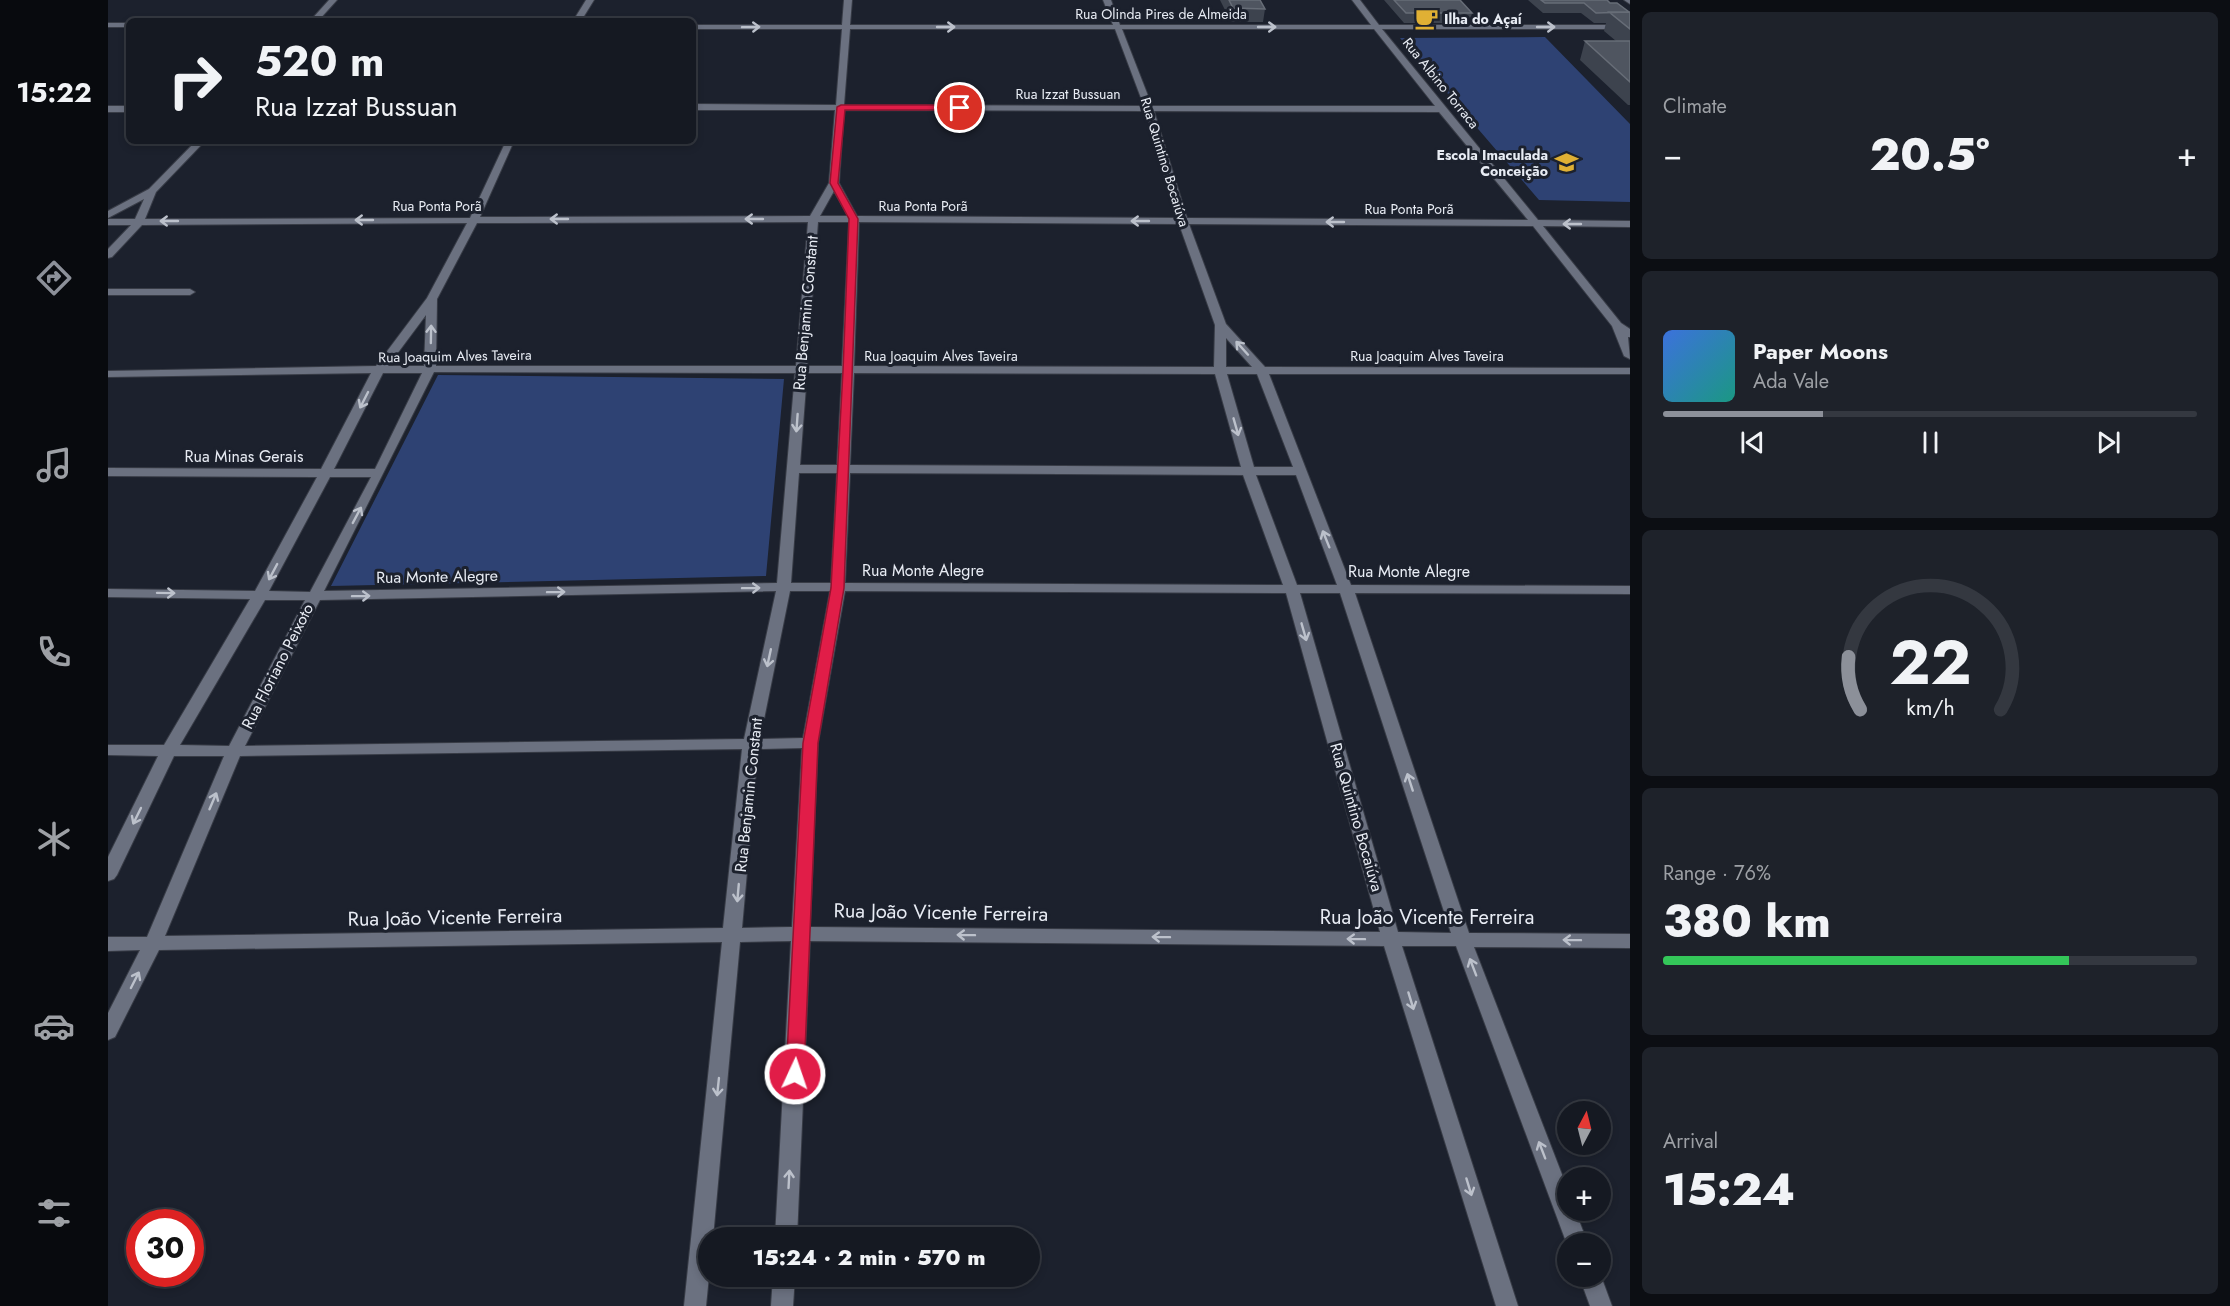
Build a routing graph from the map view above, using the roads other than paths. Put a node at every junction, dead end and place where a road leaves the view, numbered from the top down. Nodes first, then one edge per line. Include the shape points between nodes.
1 (333, 0) edge
2 (590, 0) edge
3 (848, 0) edge
4 (1107, 0) edge
5 (1356, 0) edge
6 (317, 18) edge
7 (580, 18) edge
8 (108, 25) edge
9 (126, 25) edge
10 (696, 27) edge
11 (847, 27) junction
12 (1376, 27) junction
13 (1630, 27) edge
14 (1118, 28) junction
15 (696, 107) edge
16 (841, 107) junction
17 (1149, 108) junction
18 (108, 109) edge
19 (126, 109) edge
20 (1442, 109) junction
21 (198, 144) edge
22 (509, 144) edge
23 (834, 183) junction
24 (152, 191) junction
25 (108, 215) edge
26 (474, 219) junction
27 (813, 219) junction
28 (854, 219) junction
29 (1183, 221) junction
30 (108, 222) edge
31 (140, 222) junction
32 (1539, 224) junction
33 (1630, 224) edge
34 (108, 255) edge
35 (108, 292) edge
36 (190, 292) dead end
37 (432, 299) junction
38 (1221, 325) junction
39 (1617, 325) junction
40 (1630, 334) edge
41 (1630, 356) edge
42 (430, 369) junction
43 (800, 371) junction
44 (848, 371) junction
45 (1220, 371) junction
46 (1263, 371) junction
47 (1630, 371) edge
48 (378, 372) junction
49 (108, 374) edge
50 (794, 469) junction
51 (843, 469) junction
52 (1248, 471) junction
53 (1299, 471) junction
54 (108, 472) edge
55 (327, 472) junction
56 (379, 473) junction
57 (784, 587) junction
58 (838, 588) junction
59 (1292, 589) junction
60 (1346, 589) junction
61 (1630, 590) edge
62 (108, 593) edge
63 (261, 595) junction
64 (313, 597) junction
65 (751, 742) junction
66 (810, 743) junction
67 (108, 750) edge
68 (169, 750) junction
69 (234, 751) junction
70 (108, 875) edge
71 (802, 934) junction
72 (734, 935) junction
73 (1391, 939) junction
74 (1462, 939) junction
75 (1630, 941) edge
76 (108, 944) edge
77 (153, 944) junction
78 (108, 1032) edge
79 (787, 1227) edge
80 (1573, 1233) edge
81 (783, 1287) edge
82 (1594, 1287) edge
83 (695, 1306) edge
84 (782, 1306) edge
85 (1507, 1306) edge
86 (1601, 1306) edge

1 - 6 street
2 - 7 street
3 - 11 street, Rua Benjamin Constant
4 - 14 street, Rua Quintino Bocaiúva
5 - 12 street, Rua Albino Torraca
8 - 9 street
10 -> 11 street, Rua Olinda Pires de Almeida
11 -> 14 street, Rua Olinda Pires de Almeida
11 - 16 street, Rua Benjamin Constant
12 -> 13 street, Rua Olinda Pires de Almeida
14 -> 12 street, Rua Olinda Pires de Almeida
12 - 20 street, Rua Albino Torraca
14 - 17 street, Rua Quintino Bocaiúva
15 - 16 street, Rua Izzat Bussuan
16 - 17 street, Rua Izzat Bussuan
16 - 23 street, Rua Benjamin Constant
17 - 20 street, Rua Izzat Bussuan
17 - 29 street, Rua Quintino Bocaiúva
18 - 19 street
20 - 32 street, Rua Albino Torraca
21 - 24 street
22 - 26 street, Rua Floriano Peixoto
23 - 27 street, Rua Benjamin Constant
23 - 28 street
24 - 25 street
24 - 31 street
27 -> 26 street, Rua Ponta Porã
26 -> 31 street, Rua Ponta Porã
26 - 37 street, Rua Floriano Peixoto
27 - 28 street, Rua Ponta Porã
27 - 43 street, Rua Benjamin Constant
29 -> 28 street, Rua Ponta Porã
28 - 44 street
32 -> 29 street, Rua Ponta Porã
29 - 38 street, Rua Quintino Bocaiúva
30 - 31 street, Rua Ponta Porã
31 - 34 street
33 -> 32 street, Rua Ponta Porã
32 - 39 street, Rua Albino Torraca
35 - 36 street
42 -> 37 street, Rua Floriano Peixoto
37 - 48 street, Rua Floriano Peixoto
38 - 45 street, Rua Quintino Bocaiúva
46 -> 38 street, Rua Quintino Bocaiúva
39 - 40 street, Rua Albino Torraca
39 - 41 street, Rua Albino Torraca
42 - 43 street, Rua Joaquim Alves Taveira
42 - 48 street, Rua Joaquim Alves Taveira
42 - 56 street, Rua Floriano Peixoto
43 - 44 street, Rua Joaquim Alves Taveira
43 -> 50 street, Rua Benjamin Constant
44 - 45 street, Rua Joaquim Alves Taveira
44 - 51 street
45 - 46 street, Rua Joaquim Alves Taveira
45 -> 52 street, Rua Quintino Bocaiúva
46 - 47 street, Rua Joaquim Alves Taveira
46 - 53 street, Rua Quintino Bocaiúva
48 - 49 street, Rua Joaquim Alves Taveira
48 -> 55 street, Rua Floriano Peixoto
50 - 51 street
50 - 57 street, Rua Benjamin Constant
51 - 52 street
51 - 58 street
52 - 53 street
52 - 59 street, Rua Quintino Bocaiúva
60 -> 53 street, Rua Quintino Bocaiúva
54 - 55 street, Rua Minas Gerais
55 - 56 street, Rua Minas Gerais
55 -> 63 street, Rua Floriano Peixoto
64 -> 56 street, Rua Floriano Peixoto
57 - 58 street, Rua Monte Alegre
64 -> 57 street, Rua Monte Alegre
57 -> 65 street, Rua Benjamin Constant
58 - 59 street, Rua Monte Alegre
58 - 66 street
59 - 60 street, Rua Monte Alegre
59 -> 73 street, Rua Quintino Bocaiúva
60 - 61 street, Rua Monte Alegre
74 -> 60 street, Rua Quintino Bocaiúva
62 -> 63 street, Rua Monte Alegre
63 - 64 street, Rua Monte Alegre
63 - 68 street, Rua Floriano Peixoto
64 - 69 street, Rua Floriano Peixoto
65 - 66 street
65 - 69 street
65 -> 72 street, Rua Benjamin Constant
66 - 71 street
67 - 68 street
68 - 69 street
68 -> 70 street, Rua Floriano Peixoto
77 -> 69 street, Rua Floriano Peixoto
71 - 72 street, Rua João Vicente Ferreira
73 -> 71 street, Rua João Vicente Ferreira
79 -> 71 street
72 - 77 street, Rua João Vicente Ferreira
72 -> 83 street, Rua Benjamin Constant
73 - 74 street, Rua João Vicente Ferreira
73 -> 85 street, Rua Quintino Bocaiúva
75 -> 74 street, Rua João Vicente Ferreira
80 -> 74 street, Rua Quintino Bocaiúva
76 - 77 street, Rua João Vicente Ferreira
78 -> 77 street, Rua Floriano Peixoto
81 - 84 street
82 - 86 street

